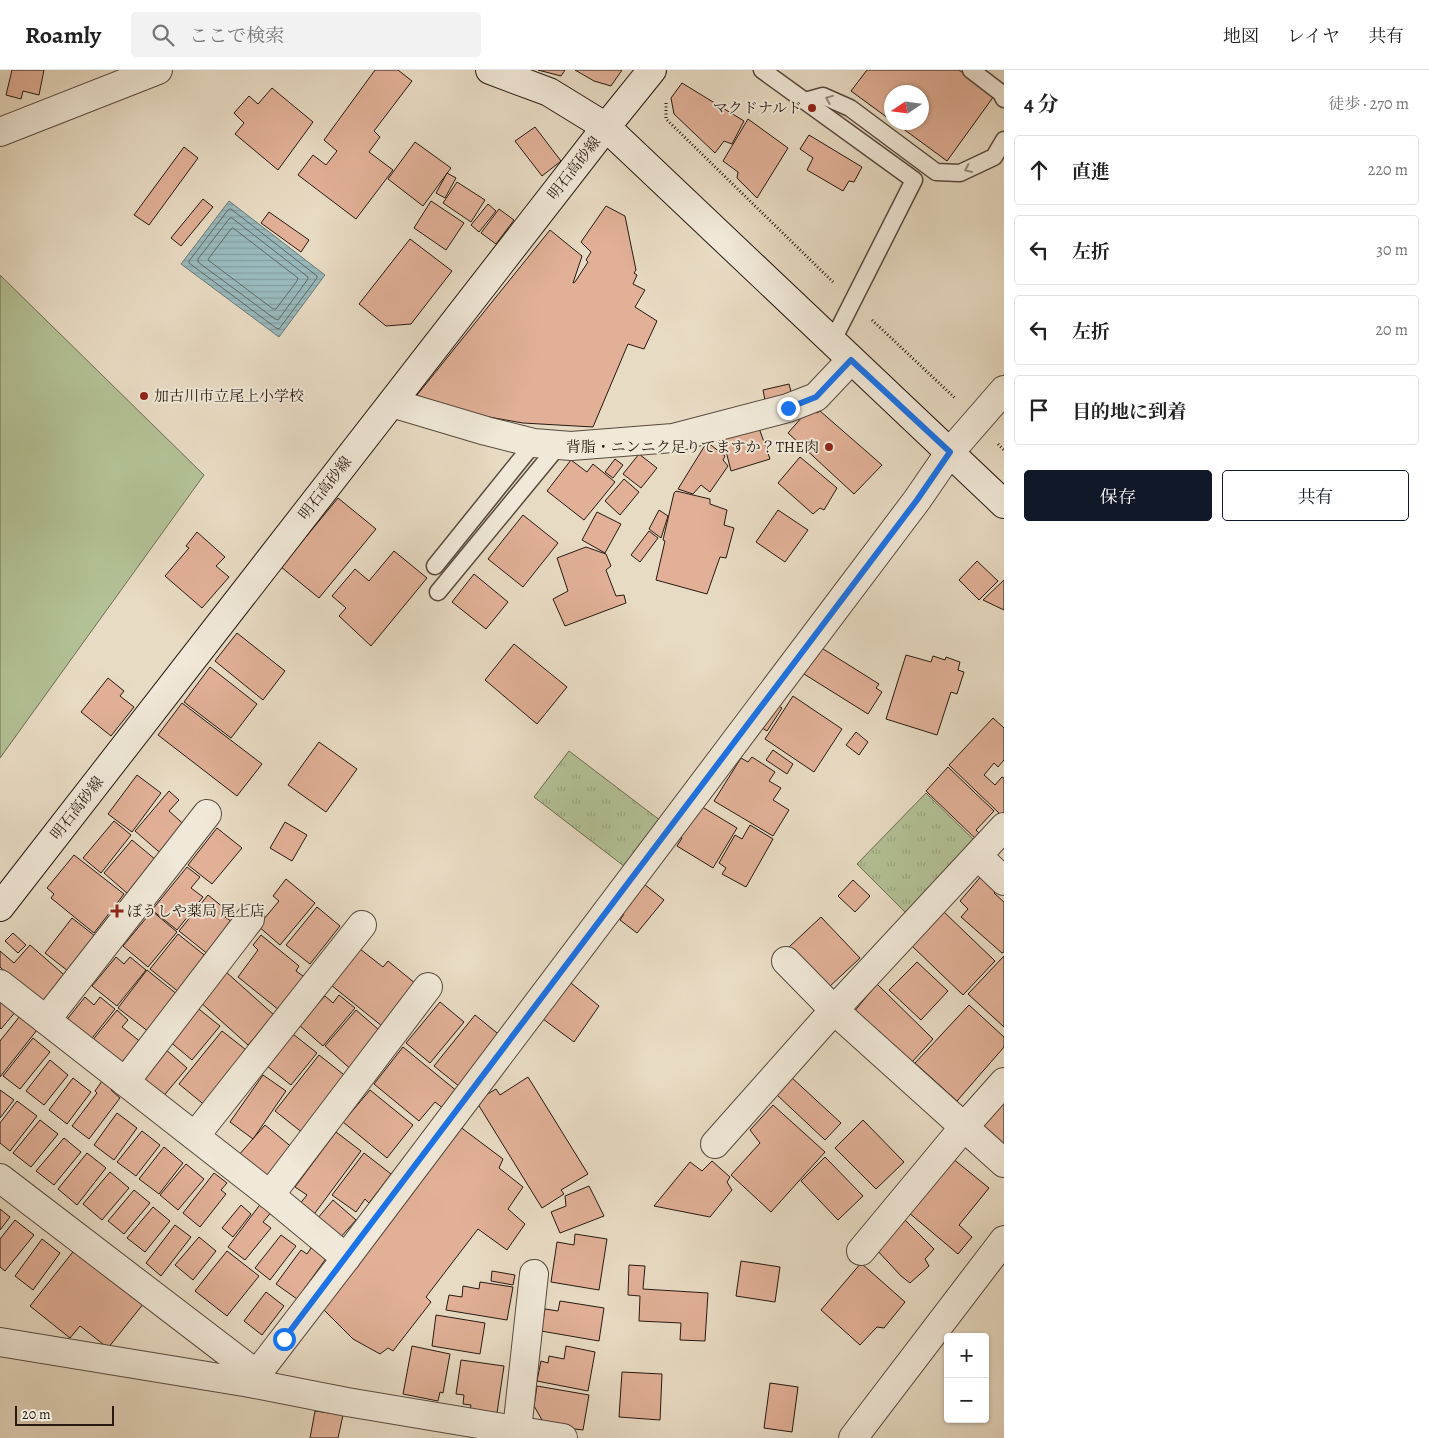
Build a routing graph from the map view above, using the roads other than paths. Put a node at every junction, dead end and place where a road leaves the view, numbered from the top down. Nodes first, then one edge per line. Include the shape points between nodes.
1 (158, 70) edge
2 (490, 70) edge
3 (652, 70) edge
4 (762, 70) edge
5 (970, 70) edge
6 (1004, 99) edge
7 (804, 101) junction
8 (606, 127) junction
9 (0, 132) edge
10 (1004, 140) edge
11 (832, 342) junction
12 (851, 360) junction
13 (1004, 390) edge
14 (392, 403) junction
15 (547, 443) junction
16 (950, 452) junction
17 (1004, 504) edge
18 (435, 566) dead end
19 (438, 592) dead end
20 (207, 814) dead end
21 (1004, 828) edge
22 (978, 856) junction
23 (1004, 881) edge
24 (0, 907) edge
25 (250, 919) dead end
26 (362, 925) dead end
27 (786, 961) dead end
28 (0, 984) edge
29 (428, 987) dead end
30 (834, 1010) junction
31 (46, 1020) junction
32 (125, 1082) junction
33 (1004, 1082) edge
34 (964, 1127) junction
35 (195, 1136) junction
36 (714, 1144) dead end
37 (1004, 1163) edge
38 (0, 1178) edge
39 (270, 1195) junction
40 (1004, 1240) edge
41 (861, 1251) dead end
42 (346, 1258) junction
43 (534, 1274) dead end
44 (0, 1342) edge
45 (253, 1379) junction
46 (517, 1430) junction
47 (490, 1432) edge
48 (563, 1438) edge
49 (853, 1438) edge

1 - 9 street
2 - 8 street via 549,92
3 - 8 street, 明石高砂線
4 - 7 lane
5 - 6 lane via 1001,93
10 -> 7 lane via 994,157 960,173 936,172 850,108 822,96
7 - 11 lane via 914,180
8 - 11 street
8 - 14 street, 明石高砂線
11 - 12 street
12 - 15 street via 816,397 788,408 673,438 572,446
12 - 16 street
13 - 16 street
14 - 15 street via 486,431
14 - 24 street, 明石高砂線
15 - 18 lane
15 - 19 lane
16 - 17 street
16 - 42 street
20 - 31 street
21 - 22 street
22 - 23 street
22 - 30 street
25 - 32 street
26 - 35 street
27 - 30 street
28 - 31 street
29 - 39 street
30 - 34 street
30 - 36 street
31 - 32 street
32 - 35 street
33 - 34 street
34 - 37 street
34 - 41 street
35 - 39 street
38 - 45 street
39 - 42 street
40 - 49 street
42 - 45 street
43 - 46 street
44 - 45 street
45 - 47 street
46 - 47 street
46 - 48 street

